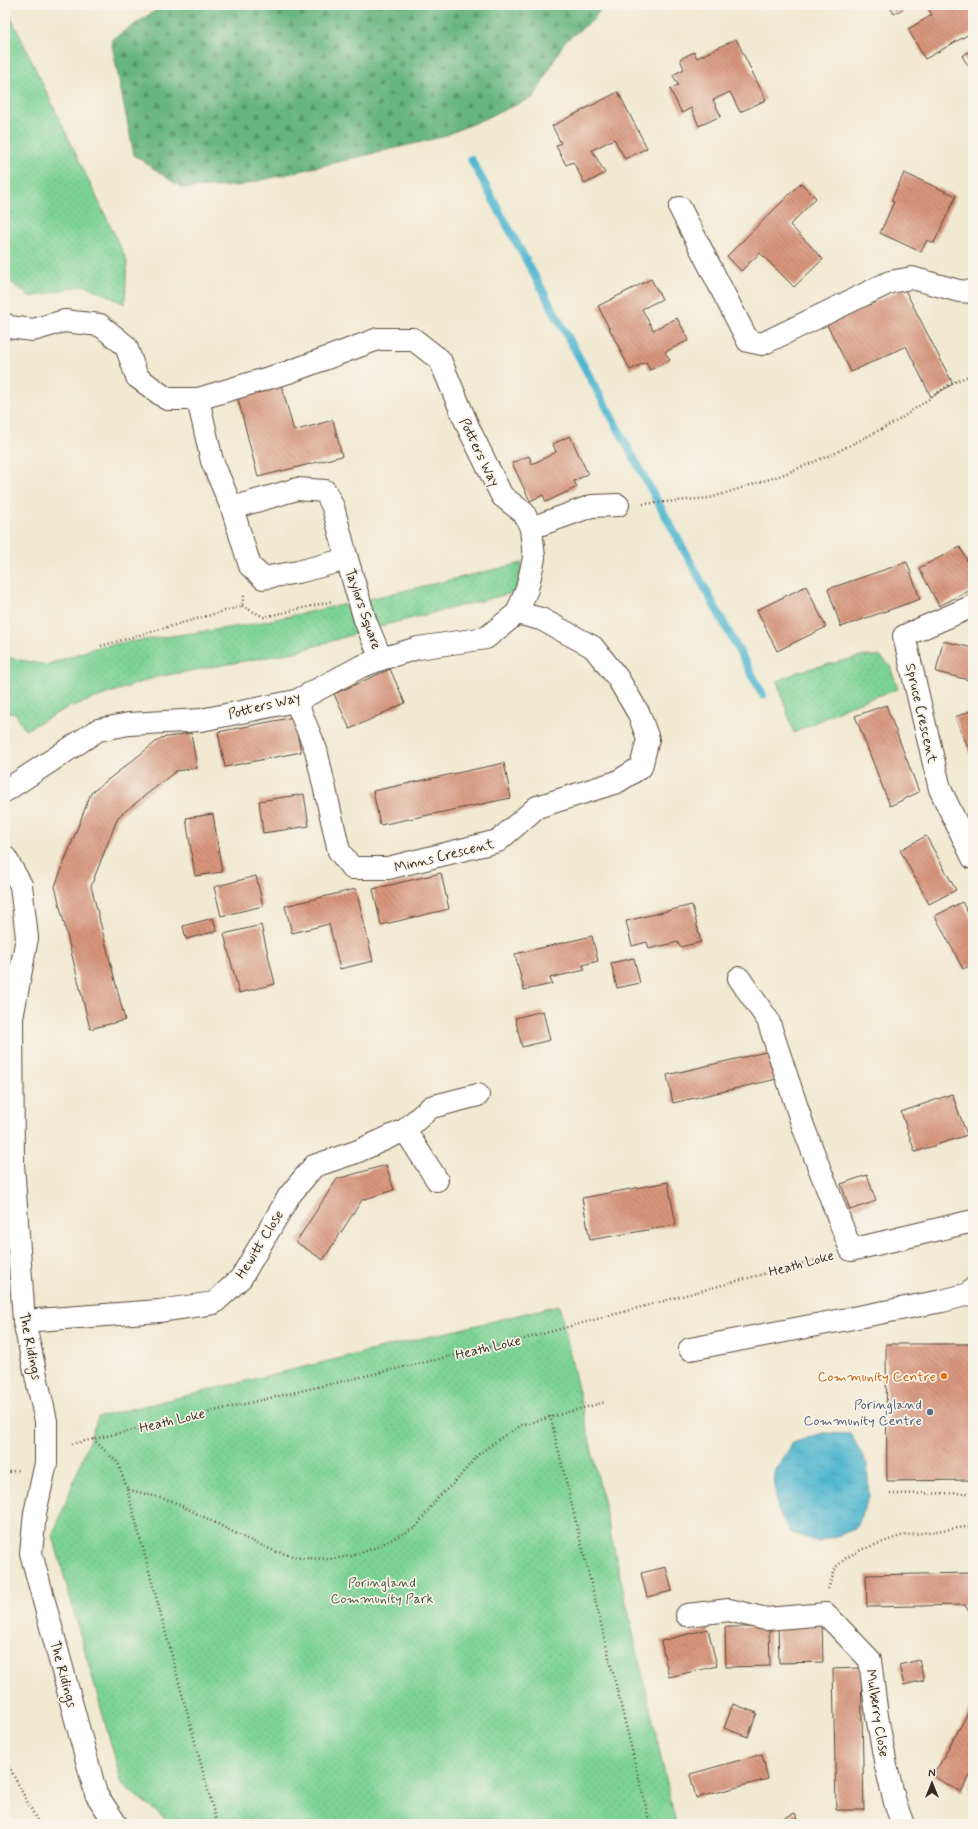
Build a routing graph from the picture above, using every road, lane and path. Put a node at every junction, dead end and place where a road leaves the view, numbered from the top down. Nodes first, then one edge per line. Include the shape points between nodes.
1 (680, 208) dead end
2 (973, 292) edge
3 (5, 324) edge
4 (973, 374) edge
5 (198, 399) junction
6 (618, 505) joint
7 (232, 508) junction
8 (531, 528) junction
9 (347, 559) junction
10 (250, 566) junction
11 (358, 595) junction
12 (242, 606) junction
13 (973, 606) edge
14 (517, 613) junction
15 (101, 646) dead end
16 (381, 659) junction
17 (296, 700) junction
18 (5, 791) edge
19 (967, 832) edge
20 (5, 857) edge
21 (973, 858) edge
22 (739, 978) dead end
23 (478, 1095) dead end
24 (405, 1130) junction
25 (9, 1164) edge
26 (437, 1180) dead end
27 (973, 1221) edge
28 (851, 1250) junction
29 (973, 1289) edge
30 (24, 1321) junction
31 (690, 1349) dead end
32 (605, 1402) dead end
33 (550, 1416) junction
34 (94, 1439) junction
35 (46, 1463) junction
36 (5, 1473) edge
37 (127, 1490) junction
38 (973, 1493) edge
39 (890, 1494) dead end
40 (973, 1526) edge
41 (826, 1614) junction
42 (687, 1615) dead end
43 (5, 1759) edge
44 (973, 1776) edge
45 (970, 1794) dead end
46 (39, 1824) edge
47 (116, 1824) edge
48 (217, 1824) edge
49 (650, 1824) edge
50 (903, 1824) edge

1 - 2 street via 748,341 762,344 890,282 912,278 959,291
3 - 5 street, Potters Way via 8,327 33,330 64,321 100,325 126,346 136,377 167,399
4 - 6 path via 950,384 899,420 833,454 782,475 710,498
5 - 7 street via 212,461
5 - 8 street, Potters Way via 290,372 378,339 413,339 440,360 469,429 502,496 524,513
6 - 8 street via 592,506
7 - 9 street, Taylors Square via 297,489 325,491 333,507
7 - 10 street
8 - 14 street, Potters Way via 534,558 527,589
9 - 10 street, Taylors Square via 263,578
9 - 11 street, Taylors Square
10 - 12 path
11 - 12 path via 264,617
11 - 16 street, Taylors Square
12 - 15 path
13 - 19 street, Spruce Crescent via 904,636 940,789
14 - 16 street, Potters Way via 486,638 418,648
14 - 17 street, Minns Crescent via 541,619 593,647 617,678 639,714 648,739 641,767 617,782 537,807 498,841 388,868 352,868 339,851 316,750
16 - 17 street, Potters Way
17 - 18 street, Potters Way via 201,720 129,724 98,730
19 - 21 street, Spruce Crescent
20 - 25 street, The Ridings via 21,885 27,938 12,1018
22 - 28 street via 768,1020 803,1126
23 - 24 street, Hewitt Close via 431,1108
24 - 26 street
24 - 30 street, Hewitt Close via 356,1152 314,1166 289,1196 241,1278 214,1303 159,1311
25 - 30 street, The Ridings
27 - 28 street, Heath Loke
28 - 34 path, Heath Loke via 516,1341
29 - 31 street via 969,1294 942,1301
30 - 35 street, The Ridings via 46,1421
32 - 33 path
33 - 37 path via 522,1425 480,1454 438,1497 416,1527 377,1547 352,1556 329,1559 300,1558 274,1551 172,1501
33 - 49 path
34 - 35 path, Heath Loke via 71,1444
34 - 37 path via 118,1463
35 - 36 path, Heath Loke
35 - 47 street, The Ridings via 35,1513 31,1553 96,1794
37 - 48 path
38 - 39 path
40 - 41 path via 900,1536 846,1558 836,1567 829,1583
41 - 42 street via 766,1619 729,1610
41 - 50 street, Mulberry Close via 870,1660 886,1766
43 - 46 path
44 - 45 path

